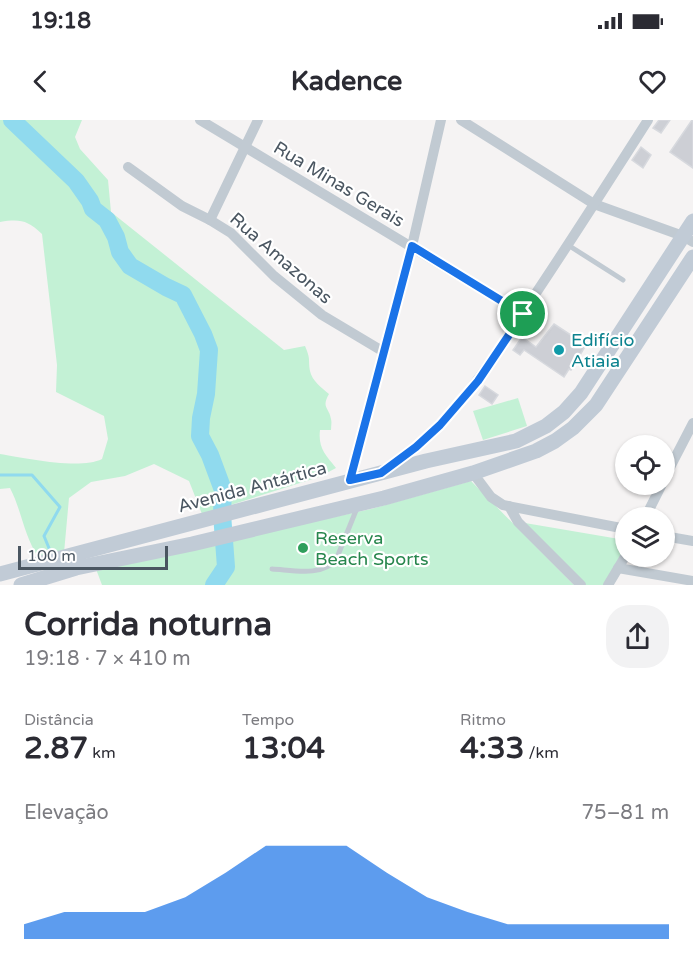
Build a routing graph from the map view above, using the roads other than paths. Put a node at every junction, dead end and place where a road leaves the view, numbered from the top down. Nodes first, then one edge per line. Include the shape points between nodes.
1 (200, 120) edge
2 (258, 120) edge
3 (441, 120) edge
4 (461, 120) edge
5 (648, 120) edge
6 (245, 147) junction
7 (128, 167) dead end
8 (594, 204) junction
9 (210, 220) junction
10 (693, 221) edge
11 (688, 239) edge
12 (568, 244) junction
13 (412, 246) junction
14 (693, 257) edge
15 (623, 280) dead end
16 (523, 314) junction
17 (384, 352) junction
18 (693, 423) edge
19 (463, 453) junction
20 (675, 458) edge
21 (381, 473) junction
22 (473, 473) junction
23 (350, 480) junction
24 (358, 504) junction
25 (509, 506) junction
26 (615, 527) edge
27 (675, 538) edge
28 (693, 541) edge
29 (618, 568) joint
30 (272, 569) dead end
31 (0, 574) edge
32 (693, 581) edge
33 (21, 585) edge
34 (581, 585) edge
35 (608, 585) edge

1 - 6 street, Rua Minas Gerais
2 - 6 street
3 - 13 street
4 - 8 street
5 - 8 street
6 - 9 street
6 - 13 street, Rua Minas Gerais
7 - 9 street, Rua Amazonas via 182,206
8 - 11 street
8 - 12 street
9 - 17 street, Rua Amazonas via 231,233 274,276 322,315
10 - 11 main road, Avenida Antártica
11 - 19 main road, Avenida Antártica via 564,412 516,441
12 - 15 lane
12 - 16 street
13 - 16 street, Rua Minas Gerais
13 - 17 street
14 - 22 main road via 596,405 573,428 536,451
16 - 21 street via 478,381 446,418
17 - 23 street
18 - 20 street
19 - 21 main road, Avenida Antártica
19 - 22 main road
21 - 23 main road, Avenida Antártica
22 - 24 main road
22 - 25 street via 491,497
23 - 31 main road, Avenida Antártica
24 - 30 lane via 331,565 318,571
24 - 33 main road via 76,568
25 - 26 street
25 - 34 street via 518,522
27 - 28 street
29 - 32 street
29 - 35 street

